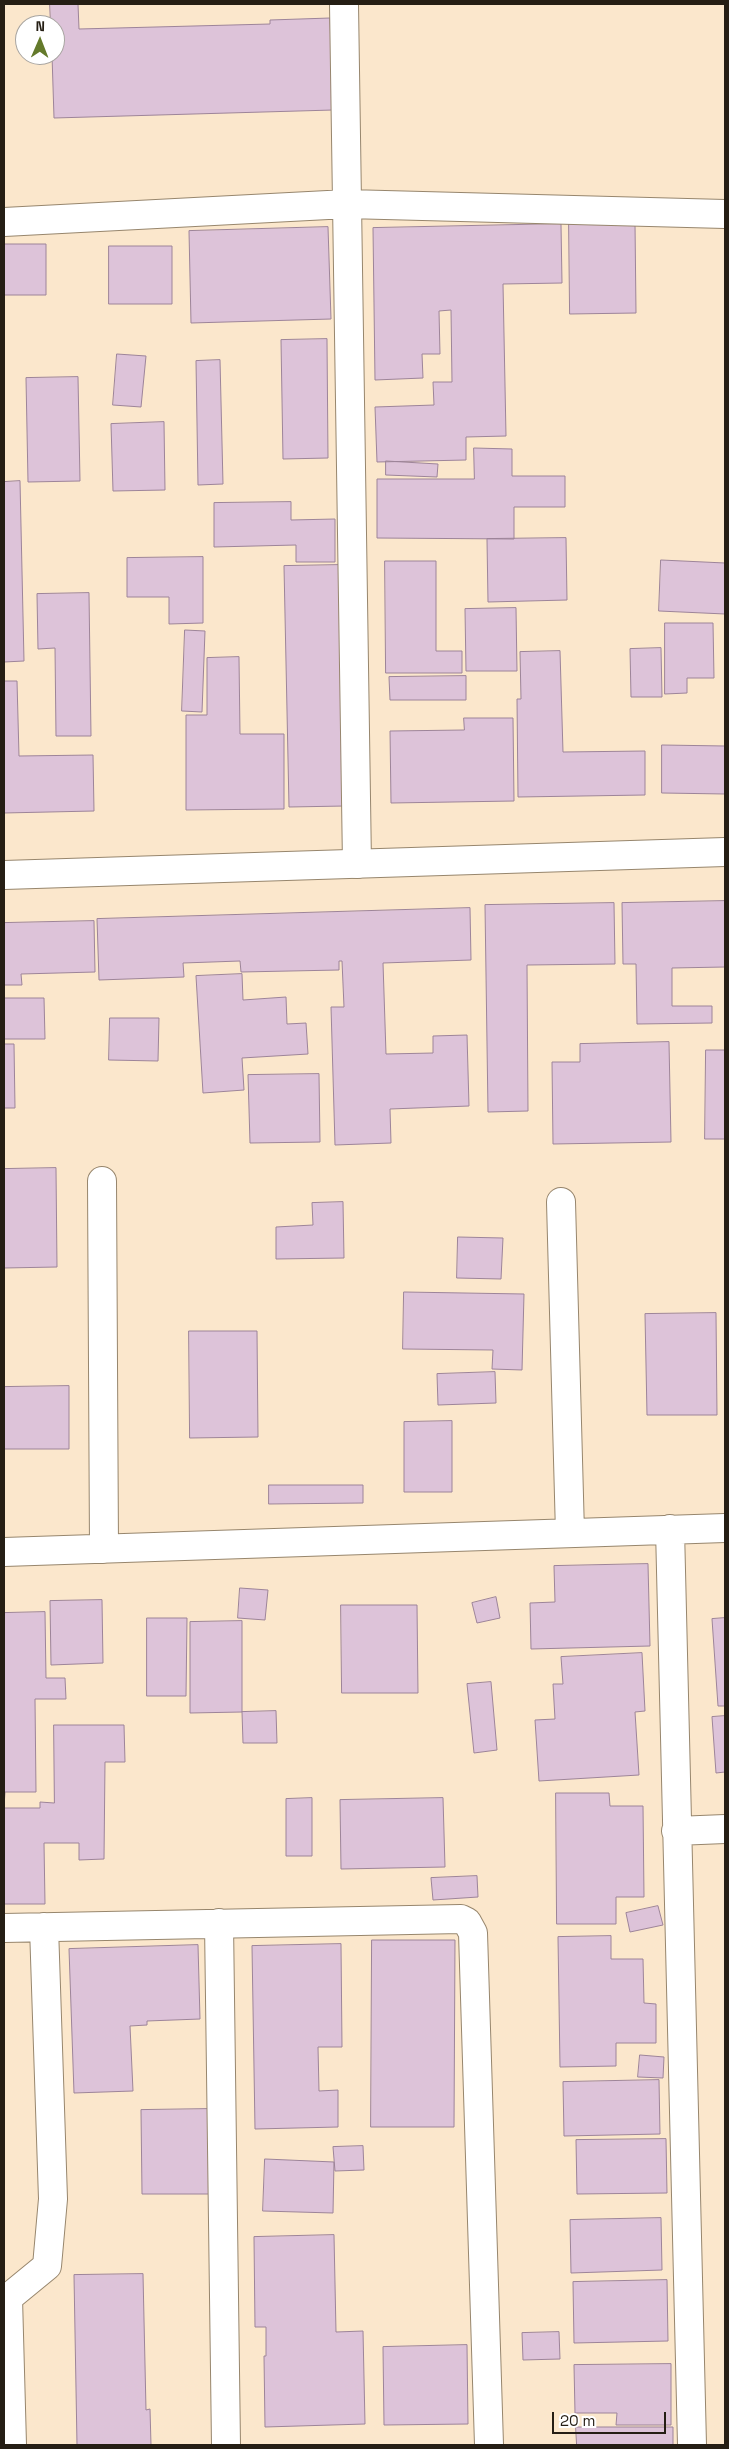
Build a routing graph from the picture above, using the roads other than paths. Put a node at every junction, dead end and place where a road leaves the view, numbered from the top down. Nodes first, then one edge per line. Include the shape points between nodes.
1 (344, 4) edge
2 (347, 204) junction
3 (725, 214) edge
4 (4, 222) edge
5 (725, 852) edge
6 (357, 864) junction
7 (4, 875) edge
8 (102, 1181) dead end
9 (561, 1202) dead end
10 (725, 1528) edge
11 (670, 1530) junction
12 (570, 1533) junction
13 (104, 1549) junction
14 (4, 1552) edge
15 (676, 1830) junction
16 (725, 1830) edge
17 (219, 1923) junction
18 (44, 1927) junction
19 (4, 1928) edge
20 (6, 2297) edge
21 (12, 2445) edge
22 (226, 2445) edge
23 (489, 2445) edge
24 (692, 2445) edge

1 - 2 street
2 - 3 street
2 - 4 street
2 - 6 street
5 - 6 street
6 - 7 street
8 - 13 street
9 - 12 street
10 - 11 street
11 - 12 street
11 - 15 street
12 - 13 street
13 - 14 street
15 - 16 street
15 - 24 street
17 - 18 street
17 - 22 street
17 - 23 street via 461,1918 467,1922 472,1932
18 - 19 street
18 - 20 street via 53,2198 47,2266
20 - 21 street

